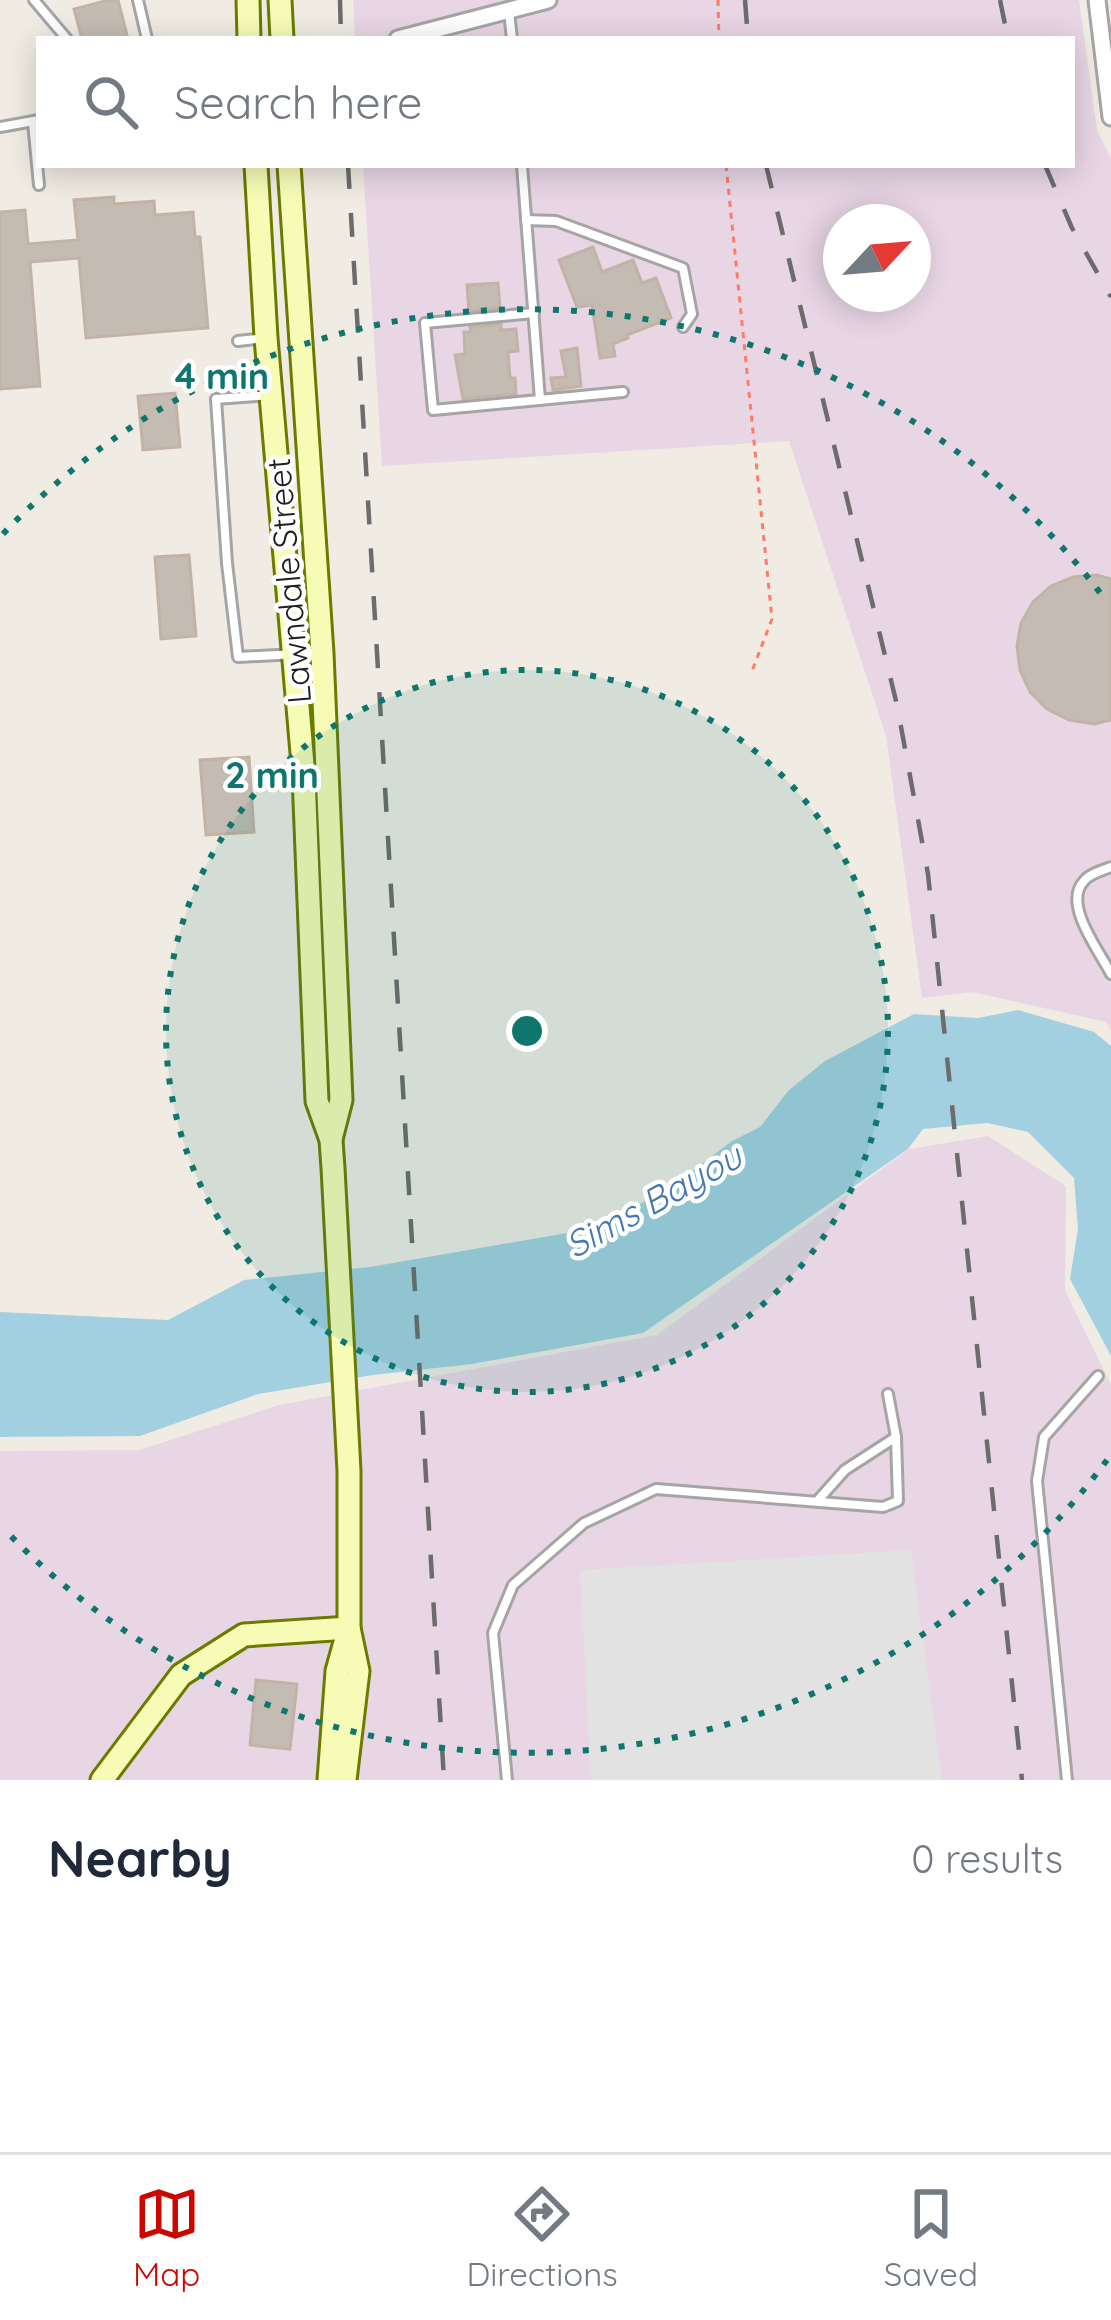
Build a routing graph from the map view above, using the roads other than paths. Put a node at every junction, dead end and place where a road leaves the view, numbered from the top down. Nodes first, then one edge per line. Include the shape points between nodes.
1 (138, 0) edge
2 (280, 0) edge
3 (548, 0) edge
4 (1097, 0) edge
5 (40, 2) edge
6 (529, 2) edge
7 (247, 4) edge
8 (509, 10) junction
9 (65, 36) edge
10 (146, 36) edge
11 (249, 36) edge
12 (282, 36) edge
13 (409, 36) edge
14 (512, 36) edge
15 (1111, 117) edge
16 (36, 121) edge
17 (0, 127) edge
18 (38, 168) edge
19 (256, 168) edge
20 (289, 168) edge
21 (522, 168) edge
22 (39, 185) dead end
23 (526, 220) junction
24 (534, 313) junction
25 (683, 327) dead end
26 (266, 338) junction
27 (238, 341) dead end
28 (623, 392) dead end
29 (272, 395) junction
30 (540, 400) junction
31 (322, 653) junction
32 (296, 654) junction
33 (1111, 867) edge
34 (1111, 974) edge
35 (331, 1140) junction
36 (1098, 1376) dead end
37 (888, 1394) dead end
38 (896, 1437) junction
39 (818, 1500) junction
40 (349, 1628) junction
41 (102, 1780) edge
42 (329, 1780) edge
43 (345, 1780) edge
44 (506, 1780) edge
45 (1067, 1780) edge

1 - 10 lane
2 - 12 main road
3 - 6 street
4 - 15 street
5 - 9 lane
6 - 8 street
7 - 11 main road
8 - 13 street
8 - 14 lane
16 - 17 lane
18 - 22 lane
19 - 26 main road, Lawndale Street
20 - 31 main road, Lawndale Street
21 - 23 lane
23 - 24 lane
23 - 25 lane via 556,221 683,268 692,314
24 - 30 lane
24 - 30 lane via 424,323 433,410
26 - 27 lane
26 - 29 main road, Lawndale Street
28 - 30 lane
29 - 32 main road, Lawndale Street
29 - 32 lane via 216,399 227,563 238,657
31 - 32 lane
31 - 35 main road, Lawndale Street via 341,1100
32 - 35 main road, Lawndale Street via 317,1101
33 - 34 lane via 1084,879 1076,896
35 - 40 main road, Lawndale Street via 350,1471
36 - 45 lane via 1044,1437 1037,1481
37 - 38 lane
38 - 39 lane via 845,1470
38 - 39 lane via 898,1502 883,1508
39 - 44 lane via 656,1490 584,1522 513,1585 493,1633
40 - 41 main road via 244,1635 181,1676
40 - 42 main road, Lawndale Street via 337,1671
40 - 43 main road, Lawndale Street via 358,1671

